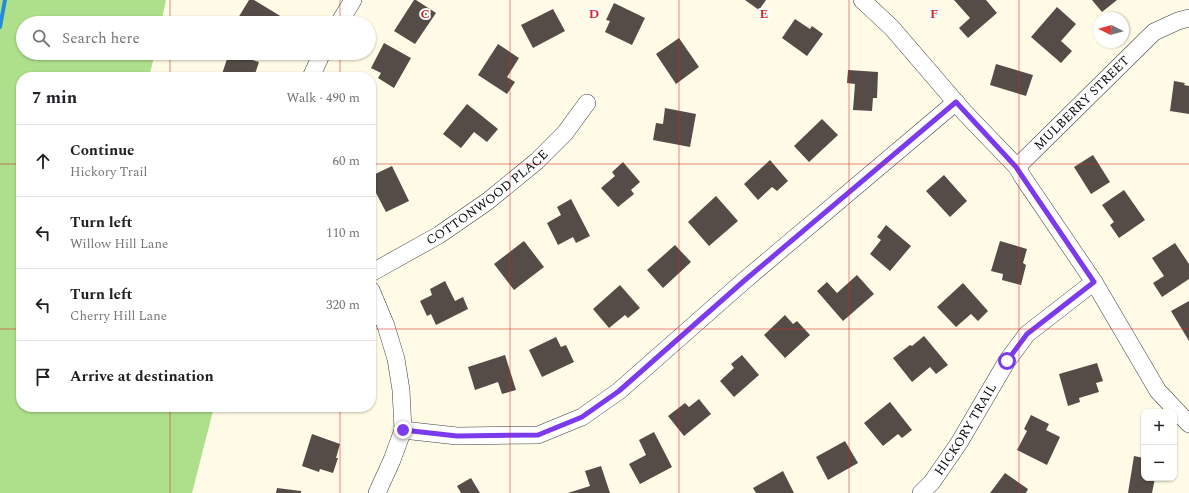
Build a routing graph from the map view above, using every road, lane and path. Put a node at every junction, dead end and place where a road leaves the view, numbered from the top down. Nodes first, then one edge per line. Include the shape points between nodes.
1 (353, 0) edge
2 (862, 0) edge
3 (343, 16) edge
4 (1189, 18) edge
5 (319, 60) edge
6 (313, 72) edge
7 (956, 102) junction
8 (587, 103) dead end
9 (1016, 167) junction
10 (376, 270) edge
11 (1094, 282) junction
12 (376, 302) edge
13 (1189, 424) edge
14 (403, 430) junction
15 (377, 493) edge
16 (921, 493) edge

1 - 3 street
2 - 7 street via 892,28
4 - 9 street, MULBERRY STREET via 1178,20 1154,32
5 - 6 street
7 - 9 street
7 - 14 street via 745,280 619,391 582,417 538,435 457,436
8 - 10 street, COTTONWOOD PLACE via 565,133 537,161 488,201 439,235
9 - 11 street
11 - 13 street via 1158,391
11 - 16 street, HICKORY TRAIL via 1027,334 1007,361 959,443 932,482
12 - 14 street via 396,359
14 - 15 street

